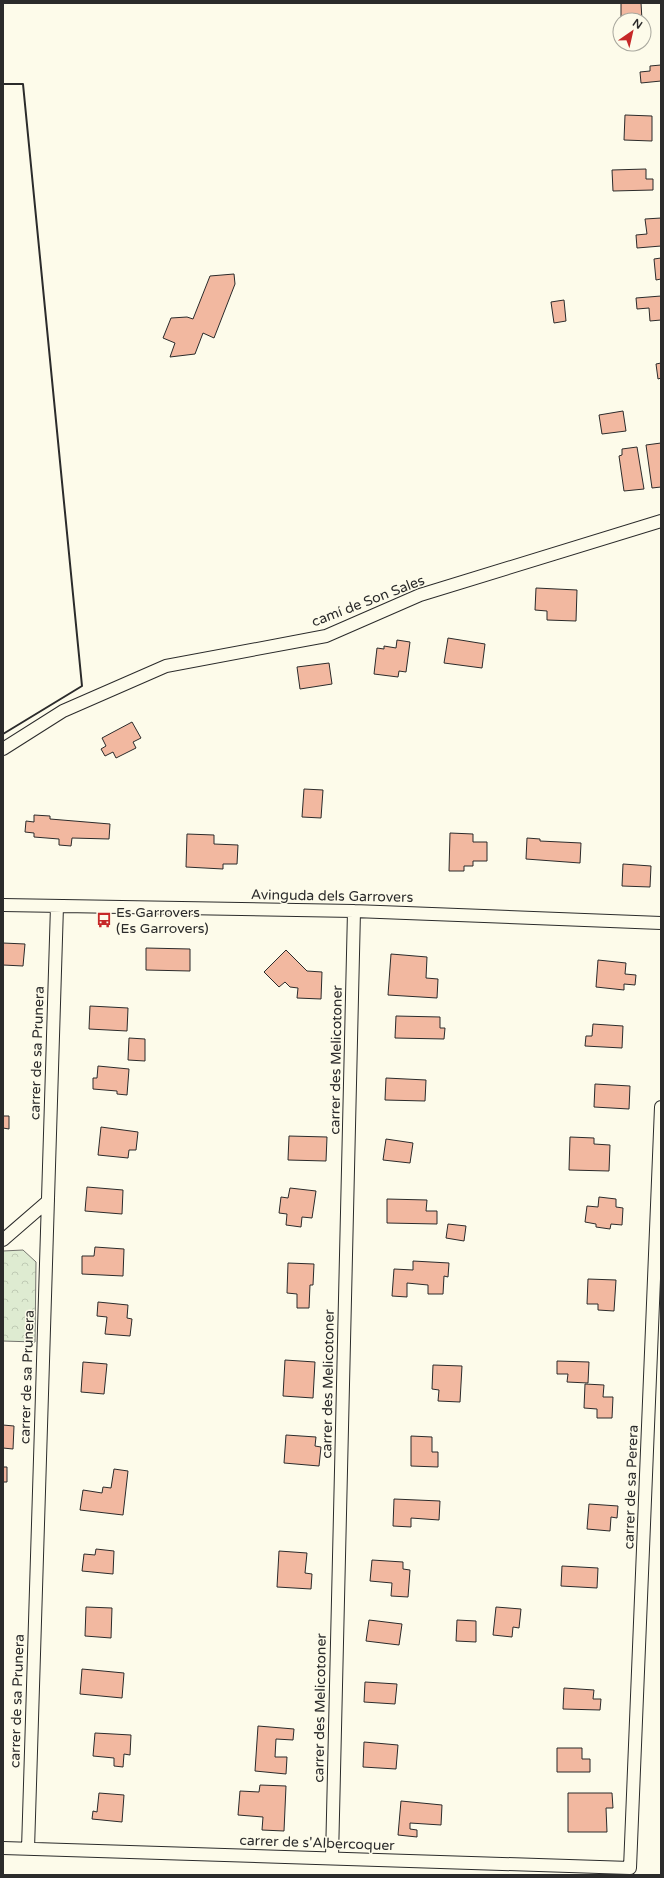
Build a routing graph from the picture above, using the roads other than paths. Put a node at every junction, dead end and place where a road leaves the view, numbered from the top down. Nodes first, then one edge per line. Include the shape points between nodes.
1 (661, 521) edge
2 (3, 749) edge
3 (3, 905) edge
4 (57, 906) junction
5 (354, 911) junction
6 (661, 923) edge
7 (661, 1107) edge
8 (48, 1201) junction
9 (3, 1240) edge
10 (3, 1848) edge
11 (28, 1849) junction
12 (332, 1858) junction
13 (630, 1868) joint

1 - 2 street, camí de Son Sales via 420,595 326,636 166,666 63,711
3 - 4 street, Avinguda dels Garrovers
4 - 5 street, Avinguda dels Garrovers
4 - 8 street, carrer de sa Prunera
5 - 6 street, Avinguda dels Garrovers
5 - 12 street, carrer des Melicotoner
7 - 13 street, carrer de sa Perera
8 - 9 street
8 - 11 street, carrer de sa Prunera
10 - 11 street, carrer de s'Albercoquer
11 - 12 street, carrer de s'Albercoquer
12 - 13 street, carrer de s'Albercoquer

